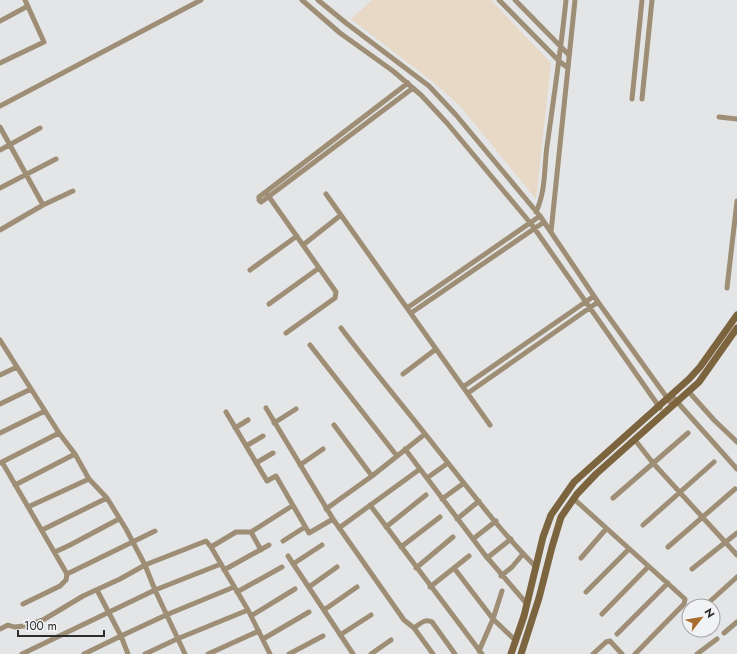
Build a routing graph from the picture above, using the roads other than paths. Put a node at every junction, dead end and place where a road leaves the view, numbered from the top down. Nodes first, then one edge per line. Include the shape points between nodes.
1 (25, 0) edge
2 (201, 0) edge
3 (302, 0) edge
4 (318, 0) edge
5 (499, 0) edge
6 (515, 0) edge
7 (566, 0) edge
8 (575, 0) edge
9 (642, 0) edge
10 (652, 0) edge
11 (28, 6) junction
12 (0, 21) edge
13 (561, 48) junction
14 (569, 55) junction
15 (559, 61) junction
16 (0, 63) edge
17 (568, 68) junction
18 (408, 84) junction
19 (413, 88) junction
20 (632, 99) dead end
21 (642, 99) dead end
22 (0, 106) edge
23 (719, 117) dead end
24 (737, 119) edge
25 (0, 127) edge
26 (40, 128) dead end
27 (10, 144) junction
28 (0, 150) edge
29 (56, 159) dead end
30 (26, 175) junction
31 (0, 188) edge
32 (73, 191) dead end
33 (267, 194) junction
34 (326, 194) dead end
35 (737, 201) edge
36 (43, 205) junction
37 (538, 214) junction
38 (341, 215) junction
39 (544, 222) junction
40 (530, 223) junction
41 (534, 228) junction
42 (0, 230) edge
43 (551, 232) junction
44 (297, 236) junction
45 (303, 245) junction
46 (319, 268) junction
47 (250, 270) dead end
48 (727, 288) dead end
49 (594, 296) junction
50 (586, 302) junction
51 (598, 302) junction
52 (269, 304) dead end
53 (590, 308) junction
54 (409, 311) junction
55 (737, 315) edge
56 (341, 328) dead end
57 (737, 328) edge
58 (286, 332) dead end
59 (0, 340) edge
60 (310, 345) dead end
61 (2, 346) edge
62 (436, 349) junction
63 (17, 367) junction
64 (403, 374) dead end
65 (0, 375) edge
66 (463, 387) junction
67 (31, 389) junction
68 (688, 392) junction
69 (468, 393) junction
70 (669, 397) junction
71 (0, 404) edge
72 (675, 404) junction
73 (659, 406) junction
74 (266, 408) dead end
75 (296, 409) dead end
76 (45, 411) junction
77 (226, 412) dead end
78 (665, 414) junction
79 (248, 420) dead end
80 (274, 423) junction
81 (334, 425) dead end
82 (490, 425) dead end
83 (235, 428) junction
84 (0, 433) edge
85 (59, 433) junction
86 (688, 433) dead end
87 (425, 434) junction
88 (263, 436) dead end
89 (635, 440) junction
90 (737, 442) edge
91 (246, 446) junction
92 (323, 449) dead end
93 (405, 449) junction
94 (273, 453) dead end
95 (75, 454) junction
96 (397, 456) junction
97 (714, 462) dead end
98 (1, 463) edge
99 (256, 463) junction
100 (448, 463) junction
101 (653, 463) junction
102 (300, 465) junction
103 (420, 469) junction
104 (737, 469) edge
105 (372, 476) junction
106 (427, 478) junction
107 (89, 479) junction
108 (464, 483) junction
109 (15, 484) junction
110 (735, 489) dead end
111 (680, 492) junction
112 (426, 495) dead end
113 (107, 498) junction
114 (613, 498) dead end
115 (442, 499) junction
116 (574, 499) junction
117 (479, 501) junction
118 (292, 506) junction
119 (370, 506) junction
120 (28, 507) junction
121 (326, 508) junction
122 (440, 517) dead end
123 (703, 517) junction
124 (119, 519) junction
125 (333, 519) junction
126 (457, 519) junction
127 (496, 521) junction
128 (642, 525) dead end
129 (305, 527) junction
130 (386, 527) junction
131 (339, 528) junction
132 (606, 529) junction
133 (42, 530) junction
134 (155, 531) dead end
135 (251, 532) junction
136 (737, 533) edge
137 (453, 537) dead end
138 (473, 538) junction
139 (511, 539) junction
140 (283, 541) dead end
141 (725, 542) junction
142 (132, 543) junction
143 (269, 545) dead end
144 (322, 545) dead end
145 (211, 547) junction
146 (401, 547) junction
147 (668, 547) dead end
148 (629, 549) junction
149 (261, 550) junction
150 (55, 552) junction
151 (523, 554) junction
152 (737, 555) edge
153 (288, 556) dead end
154 (469, 556) dead end
155 (487, 558) junction
156 (581, 558) dead end
157 (221, 564) junction
158 (293, 564) junction
159 (145, 565) junction
160 (282, 567) dead end
161 (337, 567) dead end
162 (536, 567) junction
163 (648, 567) junction
164 (416, 568) junction
165 (454, 568) junction
166 (692, 569) dead end
167 (224, 570) junction
168 (67, 574) junction
169 (501, 576) junction
170 (737, 577) edge
171 (668, 583) junction
172 (234, 587) junction
173 (309, 587) junction
174 (357, 587) dead end
175 (430, 587) junction
176 (295, 589) dead end
177 (97, 590) junction
178 (154, 590) junction
179 (502, 591) dead end
180 (238, 592) junction
181 (586, 592) dead end
182 (714, 598) edge
183 (23, 604) dead end
184 (527, 604) junction
185 (248, 610) junction
186 (324, 610) junction
187 (309, 612) dead end
188 (108, 613) junction
189 (371, 614) dead end
190 (602, 614) dead end
191 (166, 615) junction
192 (251, 616) junction
193 (493, 619) junction
194 (737, 622) edge
195 (414, 628) junction
196 (0, 629) edge
197 (259, 631) junction
198 (724, 633) dead end
199 (617, 634) dead end
200 (340, 635) junction
201 (121, 636) junction
202 (323, 636) dead end
203 (717, 638) dead end
204 (177, 639) junction
205 (262, 639) junction
206 (391, 640) dead end
207 (515, 640) junction
208 (480, 652) edge
209 (22, 654) edge
210 (84, 654) edge
211 (128, 654) edge
212 (145, 654) edge
213 (185, 654) edge
214 (208, 654) edge
215 (270, 654) edge
216 (289, 654) edge
217 (353, 654) edge
218 (371, 654) edge
219 (433, 654) edge
220 (455, 654) edge
221 (510, 654) edge
222 (521, 654) edge
223 (593, 654) edge
224 (622, 654) edge
225 (635, 654) edge
226 (697, 654) edge

1 - 11 street
2 - 22 street
3 - 18 street via 340,33
4 - 37 street via 429,86
5 - 15 street
6 - 13 street
7 - 13 street
8 - 14 street
9 - 20 street
10 - 21 street
11 - 12 street
11 - 16 street via 44,42
13 - 14 street
13 - 15 street
14 - 17 street
15 - 17 street
15 - 37 street
17 - 43 street
18 - 19 street
18 - 33 street
19 - 33 street
19 - 40 street via 447,123
23 - 24 street
25 - 27 street
26 - 27 street
27 - 28 street
27 - 30 street
29 - 30 street
30 - 31 street
30 - 36 street
32 - 36 street
33 - 44 street
34 - 38 street
35 - 48 street
36 - 42 street
37 - 39 street
37 - 40 street
38 - 45 street
38 - 54 street
39 - 41 street
39 - 43 street
40 - 41 street
40 - 54 street
41 - 50 street
41 - 54 street
43 - 49 street
44 - 45 street
44 - 47 street
45 - 46 street
46 - 52 street
46 - 58 street via 336,295
49 - 50 street
49 - 51 street
50 - 53 street
50 - 66 street
51 - 53 street
51 - 70 street
53 - 69 street
53 - 73 street
54 - 62 street
55 - 70 main road via 700,367
56 - 87 street
57 - 68 main road via 699,382
59 - 61 street
60 - 96 street
61 - 63 street
62 - 64 street
62 - 66 street
63 - 65 street
63 - 67 street
66 - 69 street
67 - 71 street
67 - 76 street
68 - 72 main road
68 - 90 street
69 - 82 street
70 - 72 street
70 - 73 main road
72 - 78 main road
72 - 104 street
73 - 78 street
73 - 162 main road via 570,487 551,516
74 - 80 street
75 - 80 street
76 - 84 street
76 - 85 street
77 - 83 street
78 - 89 main road
79 - 83 street
80 - 102 street
81 - 105 street
83 - 91 street
85 - 95 street
85 - 98 street
86 - 101 street
87 - 93 street
87 - 100 street
88 - 91 street
89 - 101 street
89 - 116 main road via 596,474
91 - 99 street
92 - 102 street
93 - 96 street
93 - 103 street
94 - 99 street
95 - 107 street
95 - 109 street
96 - 105 street
97 - 111 street
98 - 109 street
99 - 118 street via 267,481 276,476
100 - 106 street
100 - 108 street
101 - 111 street
101 - 114 street
102 - 121 street
103 - 106 street
103 - 119 street
105 - 121 street
106 - 115 street
107 - 113 street
107 - 120 street
108 - 115 street
108 - 117 street
109 - 120 street
110 - 123 street
111 - 123 street
111 - 128 street
112 - 130 street
113 - 124 street
113 - 133 street
115 - 126 street
116 - 132 street
116 - 222 main road via 561,517
117 - 126 street
117 - 127 street
118 - 129 street
118 - 135 street
119 - 130 street
119 - 131 street
120 - 133 street
121 - 125 street
122 - 146 street
123 - 141 street
123 - 147 street
124 - 142 street
124 - 150 street
125 - 129 street via 309,533
125 - 131 street
126 - 138 street
127 - 138 street
127 - 139 street
129 - 140 street
130 - 146 street
131 - 195 street via 404,620
132 - 148 street
132 - 156 street
133 - 150 street
134 - 142 street
135 - 145 street via 236,532
135 - 149 street
136 - 141 street
137 - 164 street
138 - 155 street
139 - 151 street
139 - 155 street
141 - 152 street
141 - 166 street
142 - 159 street
142 - 168 street
143 - 149 street
144 - 158 street
145 - 157 street
145 - 159 street via 208,542 204,542
146 - 164 street
148 - 163 street
148 - 181 street
149 - 167 street
150 - 168 street
151 - 162 street
151 - 169 street
153 - 158 street
154 - 165 street
155 - 169 street
157 - 167 street
157 - 178 street
158 - 173 street
159 - 177 street
159 - 178 street
160 - 180 street
161 - 173 street
162 - 184 main road
163 - 171 street
163 - 190 street
164 - 175 street
165 - 175 street
165 - 193 street
167 - 172 street
168 - 183 street via 66,580 60,586
169 - 184 street
170 - 182 street
171 - 199 street
171 - 225 street via 686,601
172 - 180 street
172 - 191 street
173 - 186 street
174 - 186 street
175 - 208 street
176 - 192 street
177 - 188 street
177 - 196 street via 43,620 24,626 8,625
178 - 188 street
178 - 191 street
179 - 193 street
180 - 185 street
184 - 207 main road
185 - 192 street
185 - 204 street
186 - 200 street
187 - 205 street
188 - 201 street
188 - 209 street
189 - 200 street
191 - 201 street
191 - 204 street
192 - 197 street
193 - 207 street
193 - 208 street
194 - 198 street
195 - 219 street
195 - 220 street via 429,620
197 - 205 street
197 - 214 street
200 - 217 street
201 - 210 street
201 - 211 street
202 - 216 street
203 - 226 street
204 - 212 street
204 - 213 street
205 - 215 street
206 - 218 street
207 - 221 main road
223 - 224 street via 610,641

